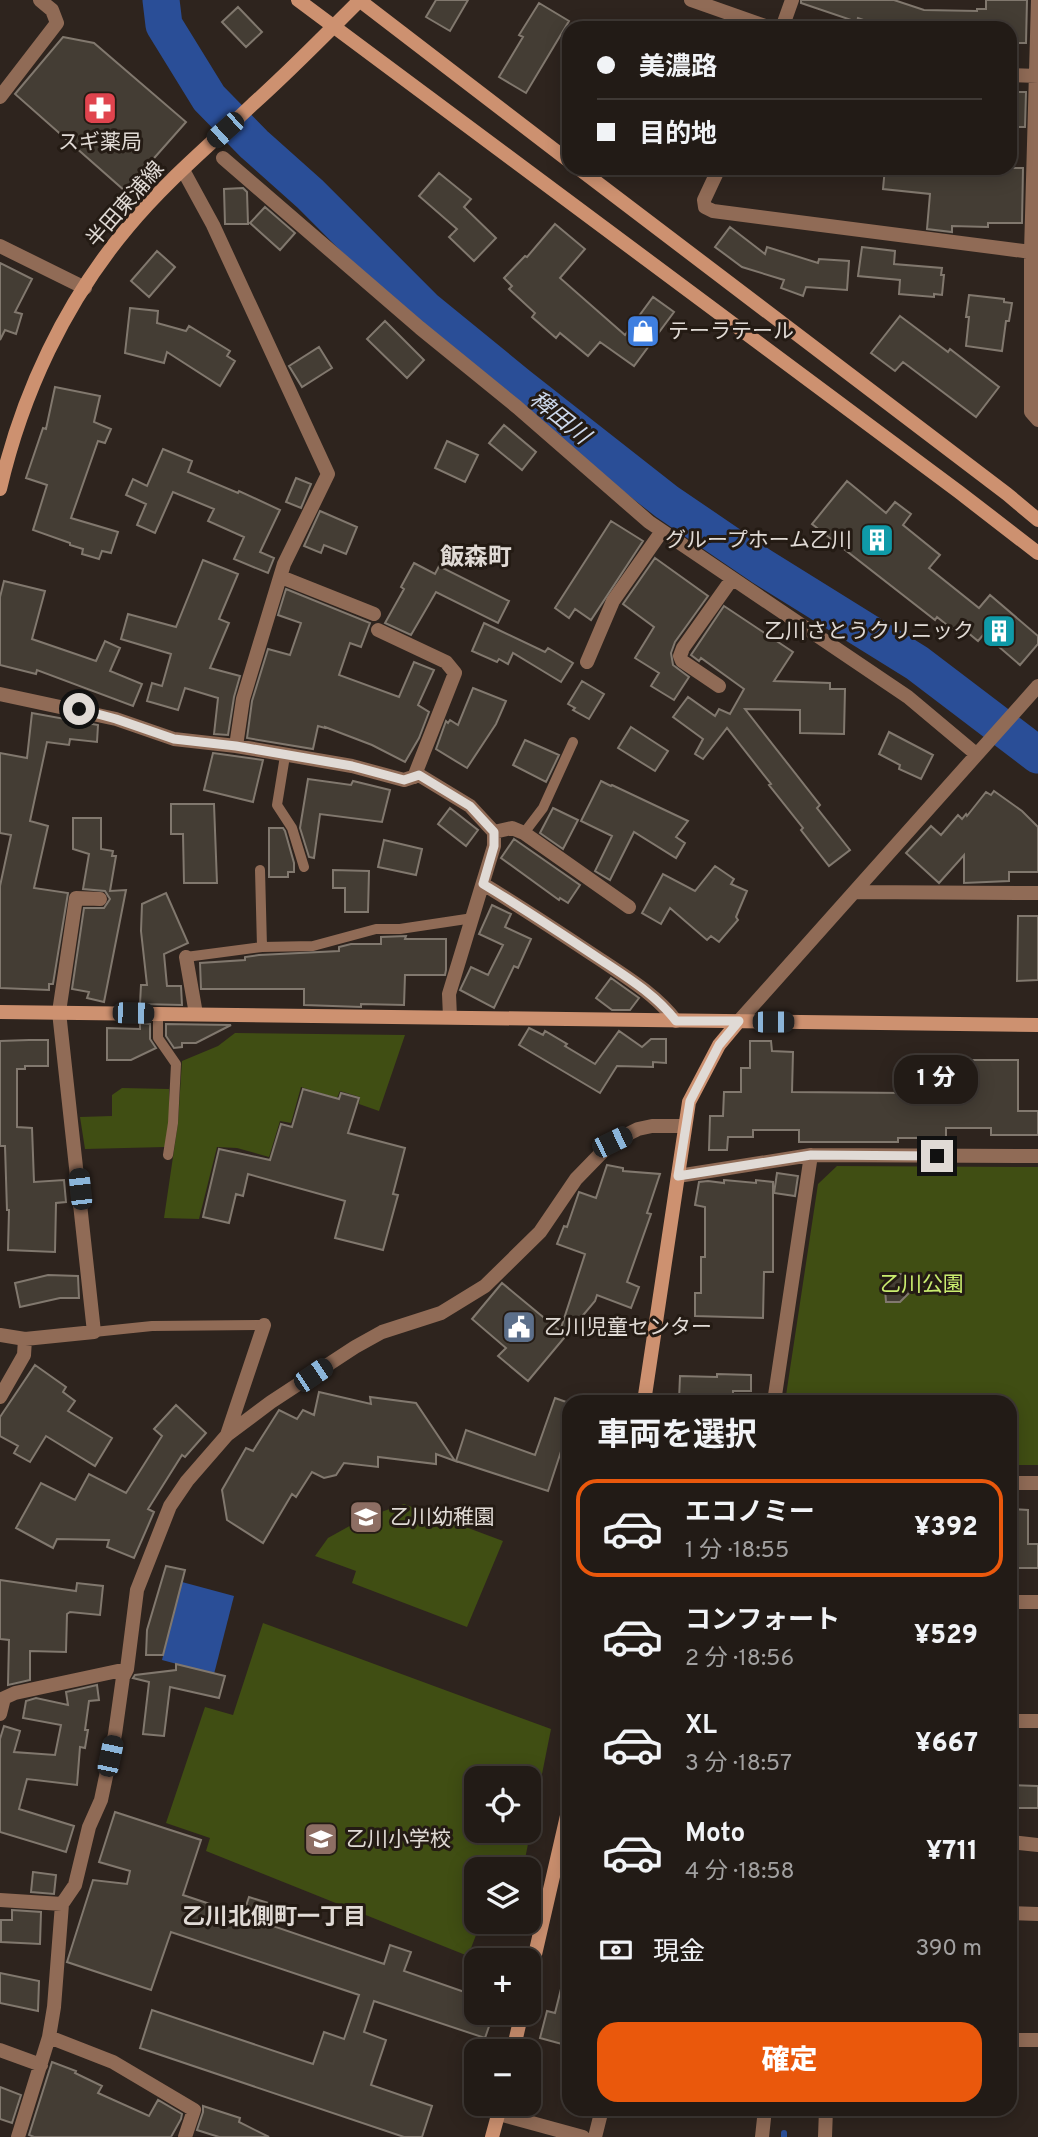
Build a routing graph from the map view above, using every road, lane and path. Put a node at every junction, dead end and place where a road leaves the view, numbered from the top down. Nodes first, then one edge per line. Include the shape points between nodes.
1 (40, 0) edge
2 (298, 0) edge
3 (360, 0) edge
4 (691, 0) edge
5 (792, 0) edge
6 (1038, 0) edge
7 (751, 21) edge
8 (784, 21) edge
9 (333, 27) junction
10 (1017, 75) edge
11 (1038, 76) edge
12 (0, 97) edge
13 (562, 156) edge
14 (223, 158) dead end
15 (183, 170) junction
16 (587, 175) edge
17 (716, 175) edge
18 (0, 246) edge
19 (1031, 252) junction
20 (85, 288) junction
21 (1038, 420) edge
22 (0, 489) edge
23 (1038, 520) edge
24 (662, 531) junction
25 (1038, 553) edge
26 (281, 577) junction
27 (732, 579) junction
28 (374, 614) dead end
29 (378, 630) dead end
30 (587, 662) dead end
31 (719, 686) dead end
32 (1038, 686) edge
33 (0, 694) edge
34 (573, 742) dead end
35 (236, 746) junction
36 (979, 751) junction
37 (285, 756) junction
38 (414, 777) junction
39 (494, 832) junction
40 (523, 833) junction
41 (304, 867) dead end
42 (260, 870) dead end
43 (483, 884) junction
44 (855, 892) junction
45 (1038, 893) edge
46 (100, 899) dead end
47 (629, 907) dead end
48 (473, 918) junction
49 (262, 947) junction
50 (186, 957) joint
51 (0, 1012) edge
52 (58, 1012) junction
53 (158, 1013) junction
54 (197, 1014) junction
55 (450, 1017) junction
56 (676, 1021) junction
57 (739, 1021) junction
58 (1038, 1025) edge
59 (685, 1126) junction
60 (168, 1155) dead end
61 (811, 1155) junction
62 (1038, 1156) edge
63 (678, 1176) junction
64 (264, 1325) joint
65 (94, 1332) junction
66 (0, 1335) edge
67 (25, 1339) junction
68 (645, 1395) edge
69 (775, 1395) edge
70 (0, 1397) edge
71 (227, 1435) junction
72 (1017, 1483) edge
73 (1038, 1483) edge
74 (1017, 1602) edge
75 (1038, 1602) edge
76 (127, 1669) junction
77 (2, 1697) edge
78 (0, 1714) edge
79 (1017, 1721) edge
80 (1038, 1721) edge
81 (1017, 1842) edge
82 (1038, 1844) edge
83 (562, 1849) edge
84 (0, 1900) edge
85 (62, 1904) junction
86 (1017, 1913) edge
87 (1038, 1914) edge
88 (537, 1948) edge
89 (48, 2037) junction
90 (1017, 2040) edge
91 (1038, 2040) edge
92 (0, 2050) edge
93 (41, 2065) junction
94 (498, 2116) edge
95 (521, 2116) edge
96 (600, 2116) edge
97 (764, 2116) edge
98 (826, 2116) edge
99 (18, 2137) edge
100 (185, 2137) edge
101 (492, 2137) edge
102 (583, 2137) edge
103 (595, 2137) edge
104 (762, 2137) edge
105 (825, 2137) edge

1 - 12 street via 52,10 57,23
2 - 9 street
3 - 9 street, 半田東浦線
3 - 13 street
4 - 7 street
5 - 8 street
6 - 11 street
9 - 15 street, 半田東浦線
9 - 25 street
10 - 11 street
11 - 19 street
14 - 24 street
15 - 20 street, 半田東浦線 via 128,228
15 - 26 street via 328,474
16 - 23 street
17 - 19 street via 704,200 705,207 713,211
18 - 20 street
19 - 21 street via 1031,412
20 - 22 street, 半田東浦線 via 33,384
24 - 27 street
24 - 30 street via 613,601
26 - 28 street
26 - 35 street via 243,699
27 - 31 street via 680,656
27 - 36 street via 908,697
29 - 38 street via 446,662 455,673
32 - 36 street
33 - 35 street via 92,712 174,739
34 - 40 lane via 543,808
35 - 37 street
36 - 44 street
37 - 38 street via 404,780
37 - 41 lane via 277,805 292,828
38 - 39 street via 437,784 470,806
39 - 40 street via 512,828
39 - 43 street
40 - 47 street
42 - 49 lane
43 - 48 street
43 - 56 street via 619,972 663,1004
44 - 45 street
44 - 57 street
46 - 52 street via 76,898
48 - 49 lane via 376,929 313,946
48 - 55 street via 449,994
49 - 50 lane
50 - 54 street
51 - 52 street
52 - 53 street
52 - 65 street
53 - 54 street
53 - 60 lane via 159,1038 176,1064
54 - 55 street
55 - 56 street
56 - 57 street
57 - 58 street
57 - 59 street via 719,1045 690,1101
59 - 63 street
59 - 71 street via 638,1129 612,1142 576,1178 540,1232 485,1286 441,1313 382,1332 355,1347
61 - 62 street
61 - 63 street
61 - 69 street
63 - 68 street
64 - 65 lane via 152,1326
64 - 71 street
65 - 67 street
66 - 67 street
67 - 70 street via 24,1355
71 - 76 street via 170,1506 136,1590
72 - 73 street
74 - 75 street
76 - 77 street
76 - 85 street via 100,1800 75,1885
77 - 78 street
79 - 80 street
81 - 82 street
83 - 88 street
84 - 85 street
85 - 89 street via 57,1987
86 - 87 street
89 - 93 street
89 - 100 street via 113,2062 194,2110
90 - 91 street
92 - 93 street
93 - 99 street
94 - 101 street
95 - 102 street
96 - 103 street
97 - 104 street
98 - 105 street

